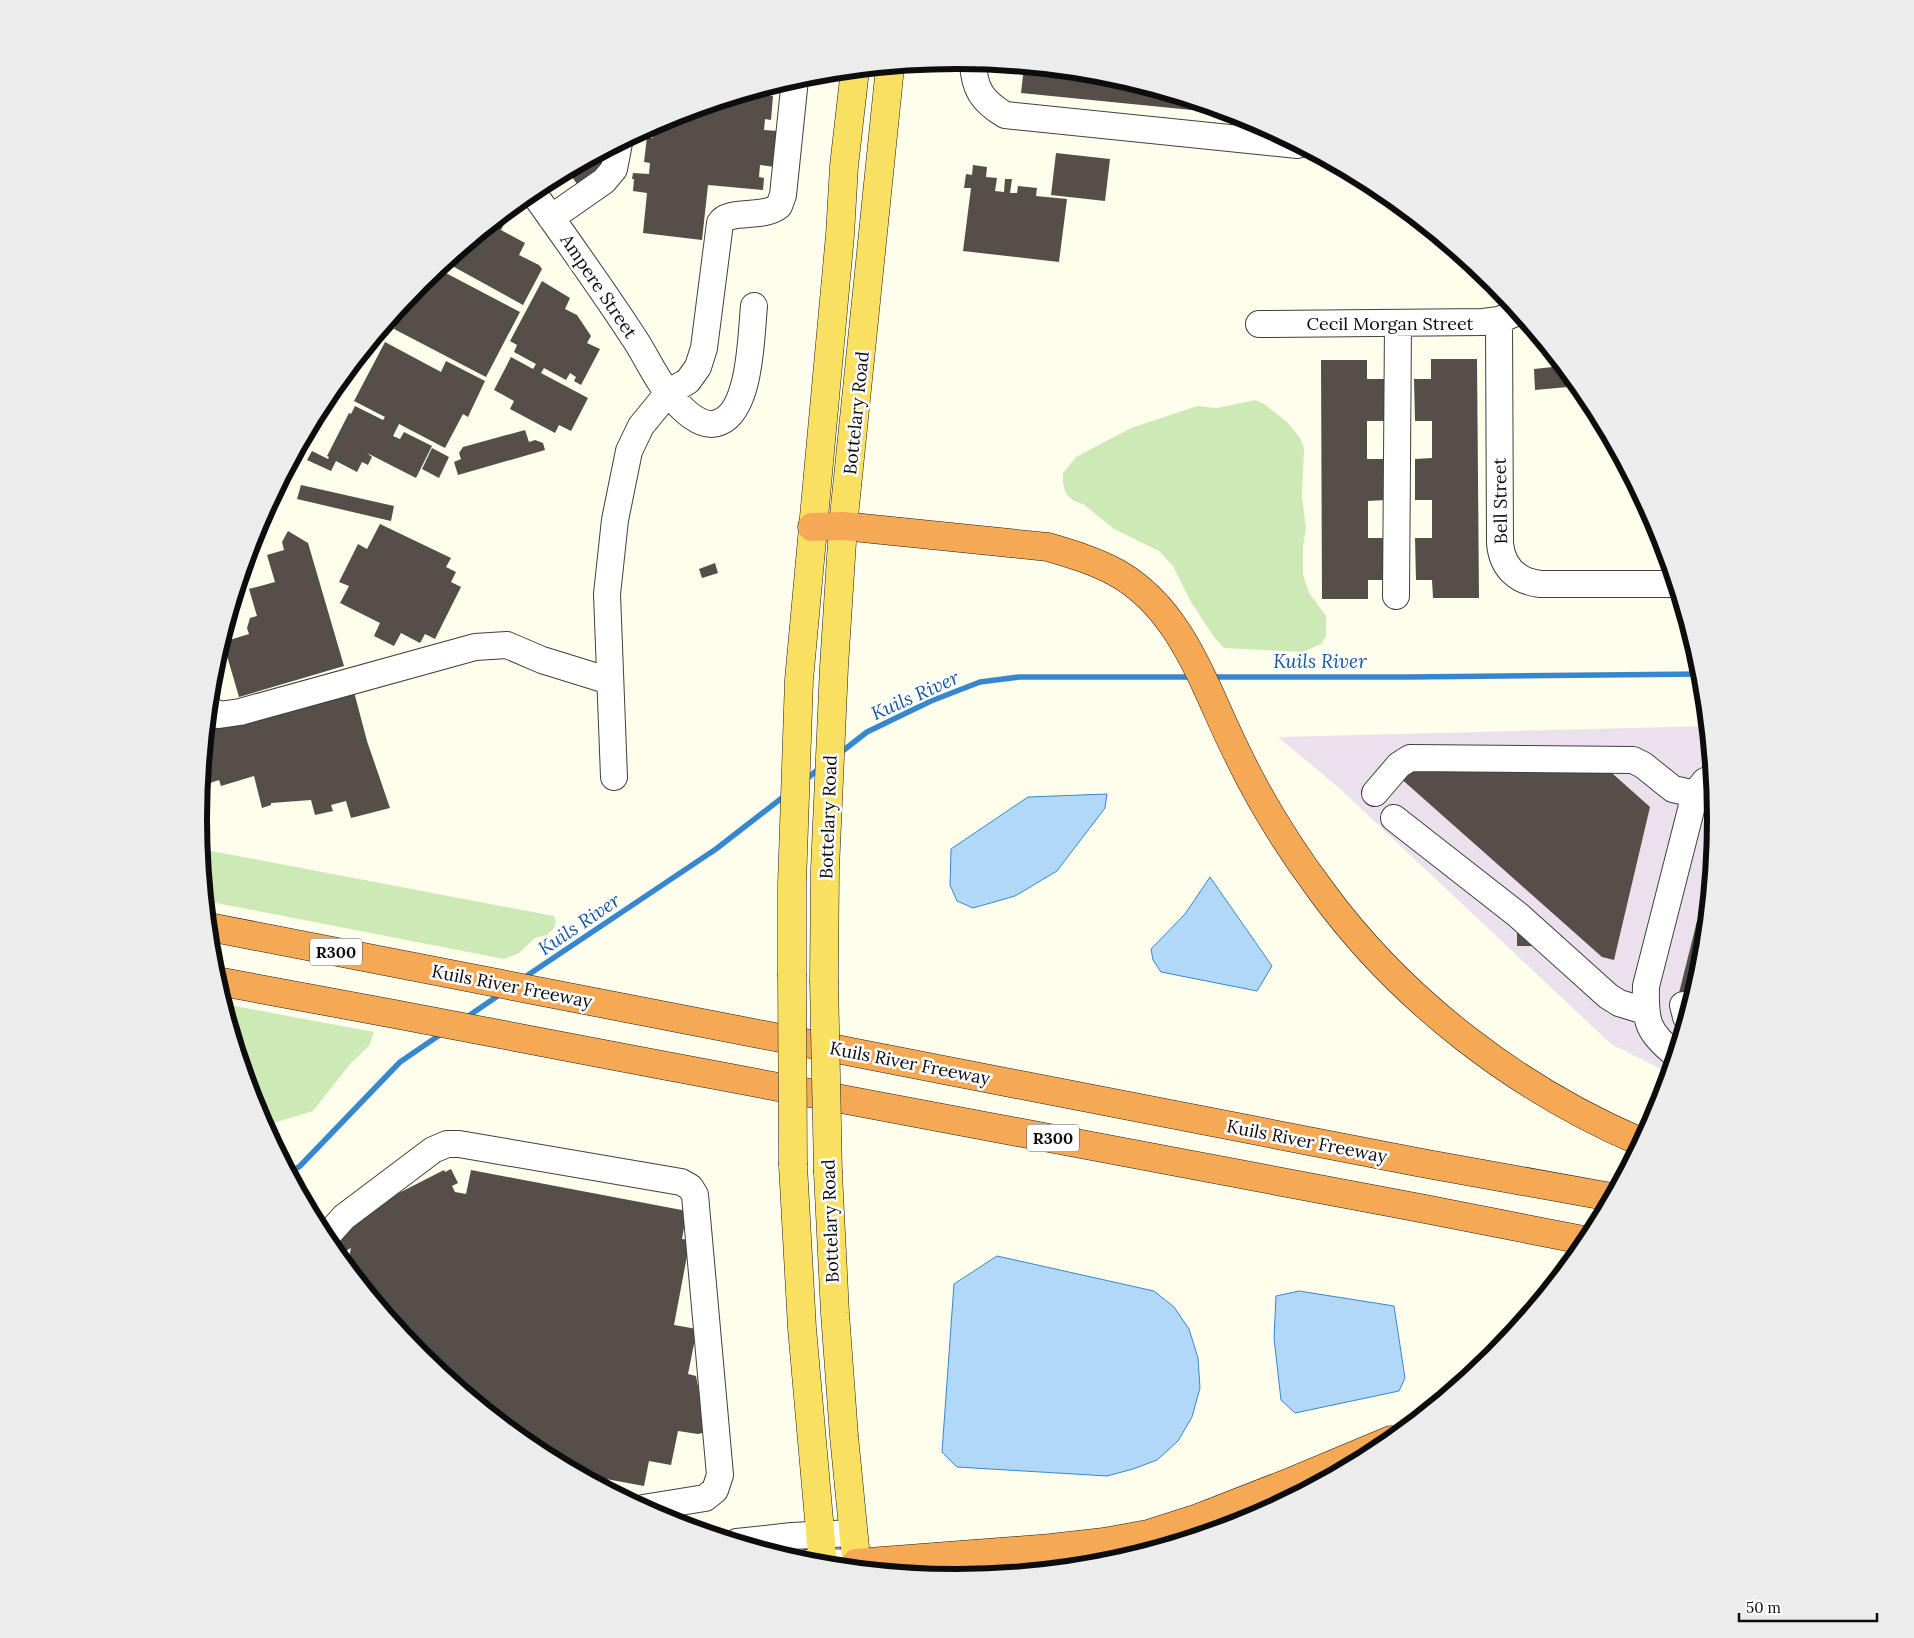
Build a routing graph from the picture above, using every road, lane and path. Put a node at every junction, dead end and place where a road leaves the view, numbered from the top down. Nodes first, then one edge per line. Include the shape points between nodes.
1 (973, 69) edge
2 (889, 72) edge
3 (854, 76) edge
4 (793, 87) edge
5 (1283, 143) edge
6 (618, 150) edge
7 (537, 197) edge
8 (552, 218) junction
9 (754, 306) dead end
10 (1509, 316) edge
11 (1398, 323) junction
12 (1259, 324) dead end
13 (665, 389) junction
14 (843, 526) junction
15 (812, 527) junction
16 (1669, 584) edge
17 (1396, 596) dead end
18 (610, 681) junction
19 (215, 712) edge
20 (614, 777) dead end
21 (1704, 786) edge
22 (1375, 793) dead end
23 (1394, 818) dead end
24 (215, 928) edge
25 (225, 982) edge
26 (1645, 1011) junction
27 (1670, 1050) edge
28 (1635, 1139) edge
29 (1606, 1196) edge
30 (331, 1232) edge
31 (1579, 1239) edge
32 (1354, 1456) edge
33 (656, 1506) edge
34 (852, 1533) junction
35 (998, 1552) junction
36 (818, 1556) edge
37 (856, 1562) edge
38 (872, 1564) edge
39 (949, 1569) edge

1 - 5 street via 980,94 991,107 1006,115
2 - 14 main road, Bottelary Road
3 - 15 main road, Bottelary Road
4 - 13 street via 783,195 779,206 764,214 727,217 720,223 698,367 688,381
6 - 8 street via 614,169 604,181
7 - 8 street, Ampere Street
8 - 13 street, Ampere Street
9 - 13 street, Ampere Street via 748,363 741,398 733,413 708,425 685,410
10 - 11 street, Cecil Morgan Street via 1483,322
10 - 16 street, Bell Street via 1500,543 1507,566 1520,579 1530,583
11 - 12 street, Cecil Morgan Street
11 - 17 street
13 - 18 street via 629,450 617,511 607,594
14 - 15 highway
14 - 28 highway via 1048,547 1080,556 1118,573 1141,589 1176,628 1264,803 1323,893 1360,938 1425,1004 1481,1050 1543,1092
14 - 34 main road, Bottelary Road, bridge via 825,869 824,980 834,1313
15 - 36 main road, Bottelary Road, bridge via 800,680 792,884 793,1165
18 - 19 street via 542,660 507,645 475,647 240,712
18 - 20 street
21 - 22 street via 1673,789 1633,760 1410,758
21 - 26 street via 1646,986
23 - 26 street via 1518,915 1608,996
24 - 29 highway, Kuils River Freeway / R300
25 - 31 highway, R300
26 - 27 street via 1650,1028
30 - 33 street via 344,1217 433,1150 447,1144 681,1182 690,1187 694,1195 720,1475 715,1490 705,1498
32 - 35 highway via 1148,1534 1104,1542
34 - 36 street
34 - 37 main road, Bottelary Road
35 - 38 highway
35 - 39 highway

